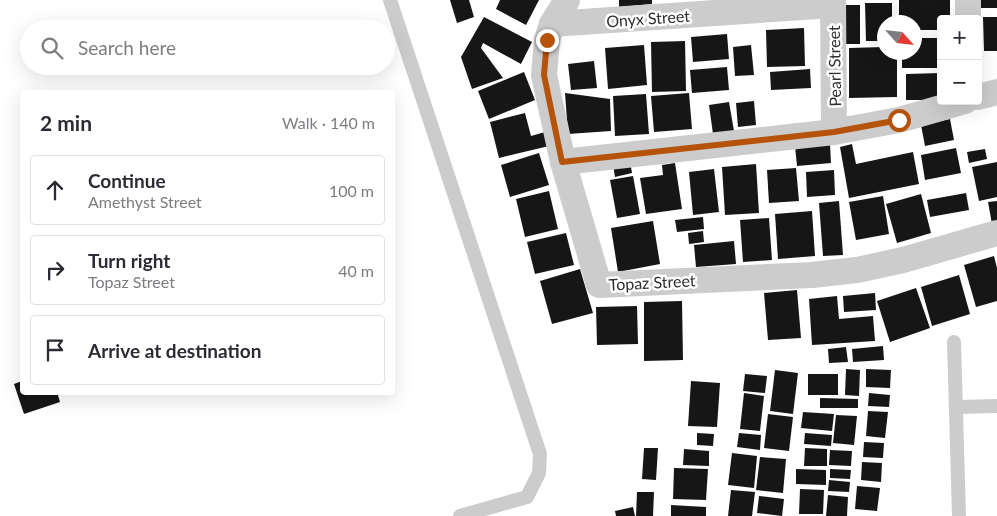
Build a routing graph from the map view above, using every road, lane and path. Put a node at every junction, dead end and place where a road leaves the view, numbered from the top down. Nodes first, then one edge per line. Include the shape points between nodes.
1 (390, 0) edge
2 (567, 0) edge
3 (968, 0) edge
4 (833, 3) edge
5 (968, 15) edge
6 (552, 24) junction
7 (997, 92) edge
8 (982, 97) edge
9 (951, 105) edge
10 (834, 132) junction
11 (562, 162) junction
12 (997, 233) edge
13 (954, 342) dead end
14 (997, 406) edge
15 (957, 407) junction
16 (460, 516) edge
17 (959, 516) edge

1 - 16 lane via 540,454 539,473 527,497
2 - 6 street, Topaz Street
3 - 5 street
4 - 6 street, Onyx Street
4 - 10 street, Pearl Street
6 - 11 street, Topaz Street via 544,75
7 - 8 street
9 - 10 street via 899,120
10 - 11 street
11 - 12 street, Topaz Street via 599,285 857,270
13 - 15 lane
14 - 15 lane
15 - 17 lane

